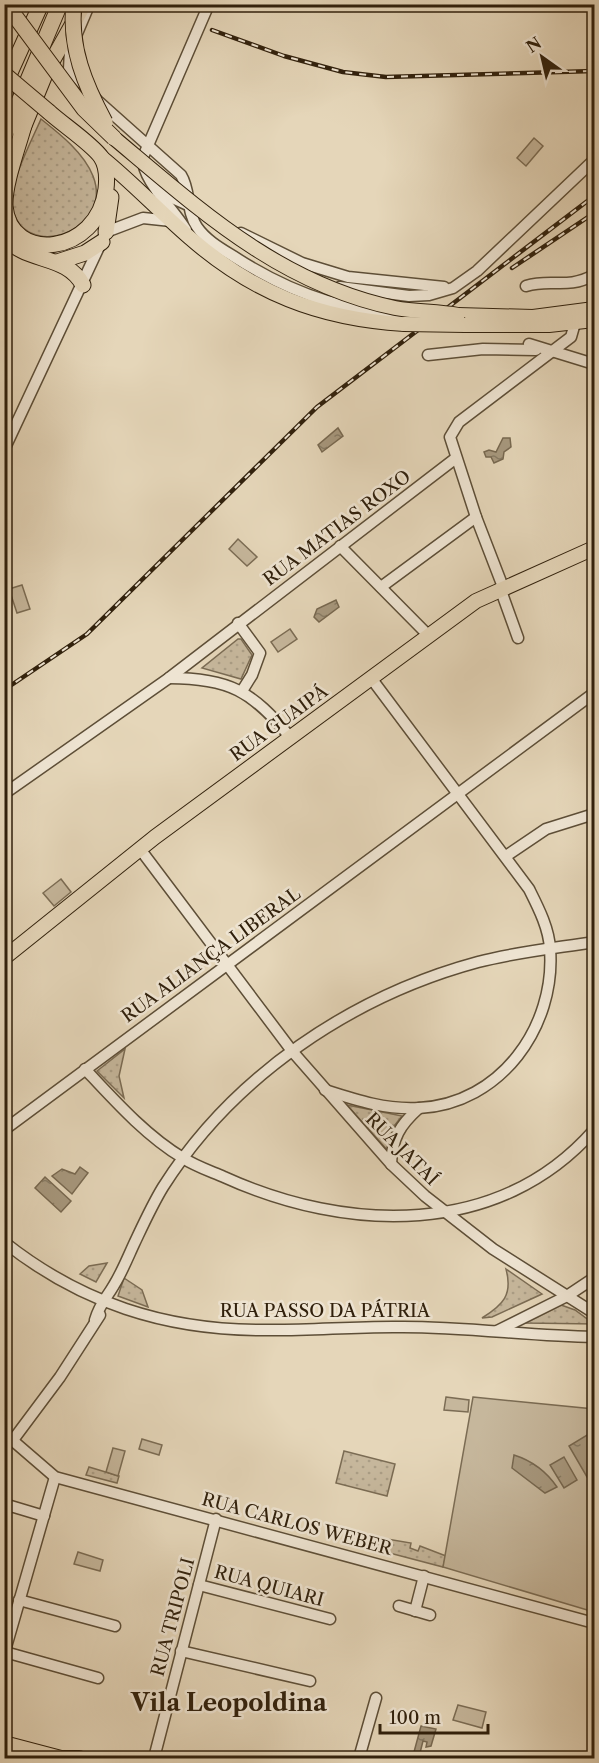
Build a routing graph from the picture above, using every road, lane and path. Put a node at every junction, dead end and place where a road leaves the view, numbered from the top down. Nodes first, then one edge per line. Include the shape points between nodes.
1 (6, 4) edge
2 (41, 4) edge
3 (60, 4) edge
4 (74, 4) edge
5 (84, 4) edge
6 (90, 4) edge
7 (209, 4) edge
8 (4, 74) edge
9 (4, 86) edge
10 (24, 125) junction
11 (4, 137) edge
12 (114, 138) junction
13 (148, 144) junction
14 (101, 157) junction
15 (594, 160) edge
16 (4, 176) edge
17 (107, 180) junction
18 (157, 191) junction
19 (188, 206) junction
20 (171, 221) junction
21 (4, 236) edge
22 (104, 237) junction
23 (190, 239) junction
24 (57, 261) junction
25 (594, 275) edge
26 (83, 285) junction
27 (328, 286) junction
28 (526, 286) dead end
29 (444, 287) dead end
30 (594, 309) edge
31 (409, 320) junction
32 (462, 320) junction
33 (554, 320) junction
34 (594, 320) edge
35 (575, 322) junction
36 (551, 351) junction
37 (538, 352) junction
38 (428, 354) dead end
39 (594, 364) edge
40 (4, 450) edge
41 (456, 458) junction
42 (476, 517) junction
43 (340, 546) junction
44 (594, 548) edge
45 (381, 587) junction
46 (501, 588) junction
47 (238, 623) junction
48 (429, 636) junction
49 (518, 638) dead end
50 (169, 678) junction
51 (371, 678) junction
52 (242, 691) junction
53 (594, 693) edge
54 (290, 737) junction
55 (4, 794) edge
56 (460, 794) junction
57 (594, 814) edge
58 (140, 849) junction
59 (507, 856) junction
60 (594, 942) edge
61 (550, 948) junction
62 (4, 958) edge
63 (228, 963) junction
64 (292, 1051) junction
65 (85, 1069) junction
66 (325, 1090) junction
67 (419, 1108) junction
68 (4, 1130) edge
69 (594, 1130) edge
70 (183, 1159) junction
71 (391, 1164) junction
72 (446, 1214) junction
73 (4, 1242) edge
74 (594, 1278) edge
75 (567, 1296) junction
76 (105, 1302) junction
77 (594, 1313) edge
78 (497, 1331) junction
79 (594, 1337) edge
80 (9, 1436) edge
81 (55, 1477) junction
82 (4, 1504) edge
83 (44, 1516) junction
84 (216, 1518) junction
85 (424, 1576) junction
86 (199, 1585) junction
87 (19, 1600) junction
88 (399, 1606) dead end
89 (415, 1611) junction
90 (10, 1612) edge
91 (430, 1615) dead end
92 (330, 1619) dead end
93 (594, 1623) edge
94 (115, 1626) dead end
95 (181, 1651) junction
96 (5, 1653) edge
97 (98, 1678) dead end
98 (310, 1681) dead end
99 (376, 1698) dead end
100 (4, 1743) edge
101 (62, 1758) edge
102 (79, 1758) edge
103 (154, 1758) edge
104 (359, 1758) edge

1 - 12 highway, bridge via 84,108
2 - 9 highway
3 - 11 highway
4 - 12 highway, bridge via 74,37 80,66
5 - 10 highway via 46,72
6 - 13 street via 70,50 69,69 98,101
7 - 13 street
8 - 14 highway, bridge
10 - 16 highway
10 - 17 highway via 5,204 12,224 27,240 60,244 86,231 102,206
12 - 27 main road, bridge via 235,238 266,258
13 - 18 street via 143,170
13 - 19 street via 182,175
14 - 17 highway
14 - 20 main road
15 - 27 street via 477,271 453,288 409,296
17 - 22 highway via 111,200
18 - 19 street
18 - 23 street via 178,215
19 - 29 street via 302,263 368,281
19 - 31 street via 201,233 253,269 344,307
20 - 22 street via 143,218
20 - 23 main road
21 - 24 highway via 24,251
22 - 24 highway via 85,253
22 - 26 street
23 - 31 main road via 233,272 287,300 339,317
24 - 26 highway via 70,268
25 - 28 street via 562,285 540,282
26 - 40 street
27 - 32 main road, bridge via 395,308
30 - 33 main road
31 - 32 main road, bridge
32 - 33 main road
32 - 33 main road via 484,315
33 - 35 main road
33 - 37 street
34 - 35 main road
35 - 36 street via 571,337
36 - 37 street
36 - 39 street
37 - 38 street via 512,344 502,350
37 - 41 street via 453,428 450,437
41 - 42 street
41 - 43 street, RUA MATIAS ROXO
42 - 45 street
42 - 46 street
43 - 45 street
43 - 47 street, RUA MATIAS ROXO
44 - 46 main road, RUA GUAIPÁ
45 - 48 street
46 - 48 main road, RUA GUAIPÁ via 476,601
46 - 49 street
47 - 50 street, RUA MATIAS ROXO
47 - 52 street via 260,653
48 - 51 main road, RUA GUAIPÁ
50 - 52 street via 215,680
50 - 55 street, RUA MATIAS ROXO
51 - 54 main road, RUA GUAIPÁ
51 - 56 street
52 - 54 street via 270,712
53 - 56 street, RUA ALIANÇA LIBERAL
54 - 58 main road, RUA GUAIPÁ
56 - 59 street
56 - 63 street, RUA ALIANÇA LIBERAL
57 - 59 street via 546,829
58 - 62 main road, RUA GUAIPÁ
58 - 63 street, RUA JATAÍ
59 - 61 street via 534,899
60 - 61 street
61 - 64 street via 480,962 411,984 377,998
61 - 67 street via 549,993 520,1055 480,1089 436,1106
63 - 64 street, RUA JATAÍ
63 - 65 street, RUA ALIANÇA LIBERAL
64 - 66 street, RUA JATAÍ
64 - 70 street via 228,1107
65 - 68 street, RUA ALIANÇA LIBERAL
65 - 70 street via 142,1126
66 - 67 street via 387,1107
66 - 71 street, RUA JATAÍ
67 - 71 street via 399,1130
69 - 72 street via 566,1159 532,1182
70 - 72 street via 245,1187 324,1211 378,1216
70 - 76 street via 163,1188
71 - 72 street, RUA JATAÍ
72 - 75 street, RUA JATAÍ
73 - 76 street, RUA PASSO DA PÁTRIA via 51,1275
74 - 75 street
75 - 77 street, RUA JATAÍ
75 - 78 street
76 - 78 street, RUA PASSO DA PÁTRIA via 131,1313 222,1329 384,1326
76 - 80 street via 60,1377
78 - 79 street, RUA PASSO DA PÁTRIA
80 - 81 street, RUA CARLOS WEBER
81 - 83 street
81 - 84 street, RUA CARLOS WEBER
82 - 83 street
83 - 87 street
84 - 85 street, RUA CARLOS WEBER
84 - 86 street, RUA TRIPOLI
85 - 89 street
85 - 93 street, RUA CARLOS WEBER
86 - 92 street, RUA QUIARI
86 - 95 street, RUA TRIPOLI
87 - 90 street
87 - 94 street
88 - 89 street
89 - 91 street
90 - 96 street
95 - 98 street
95 - 103 street, RUA TRIPOLI
96 - 97 street
99 - 104 street
100 - 101 main road
101 - 102 main road

